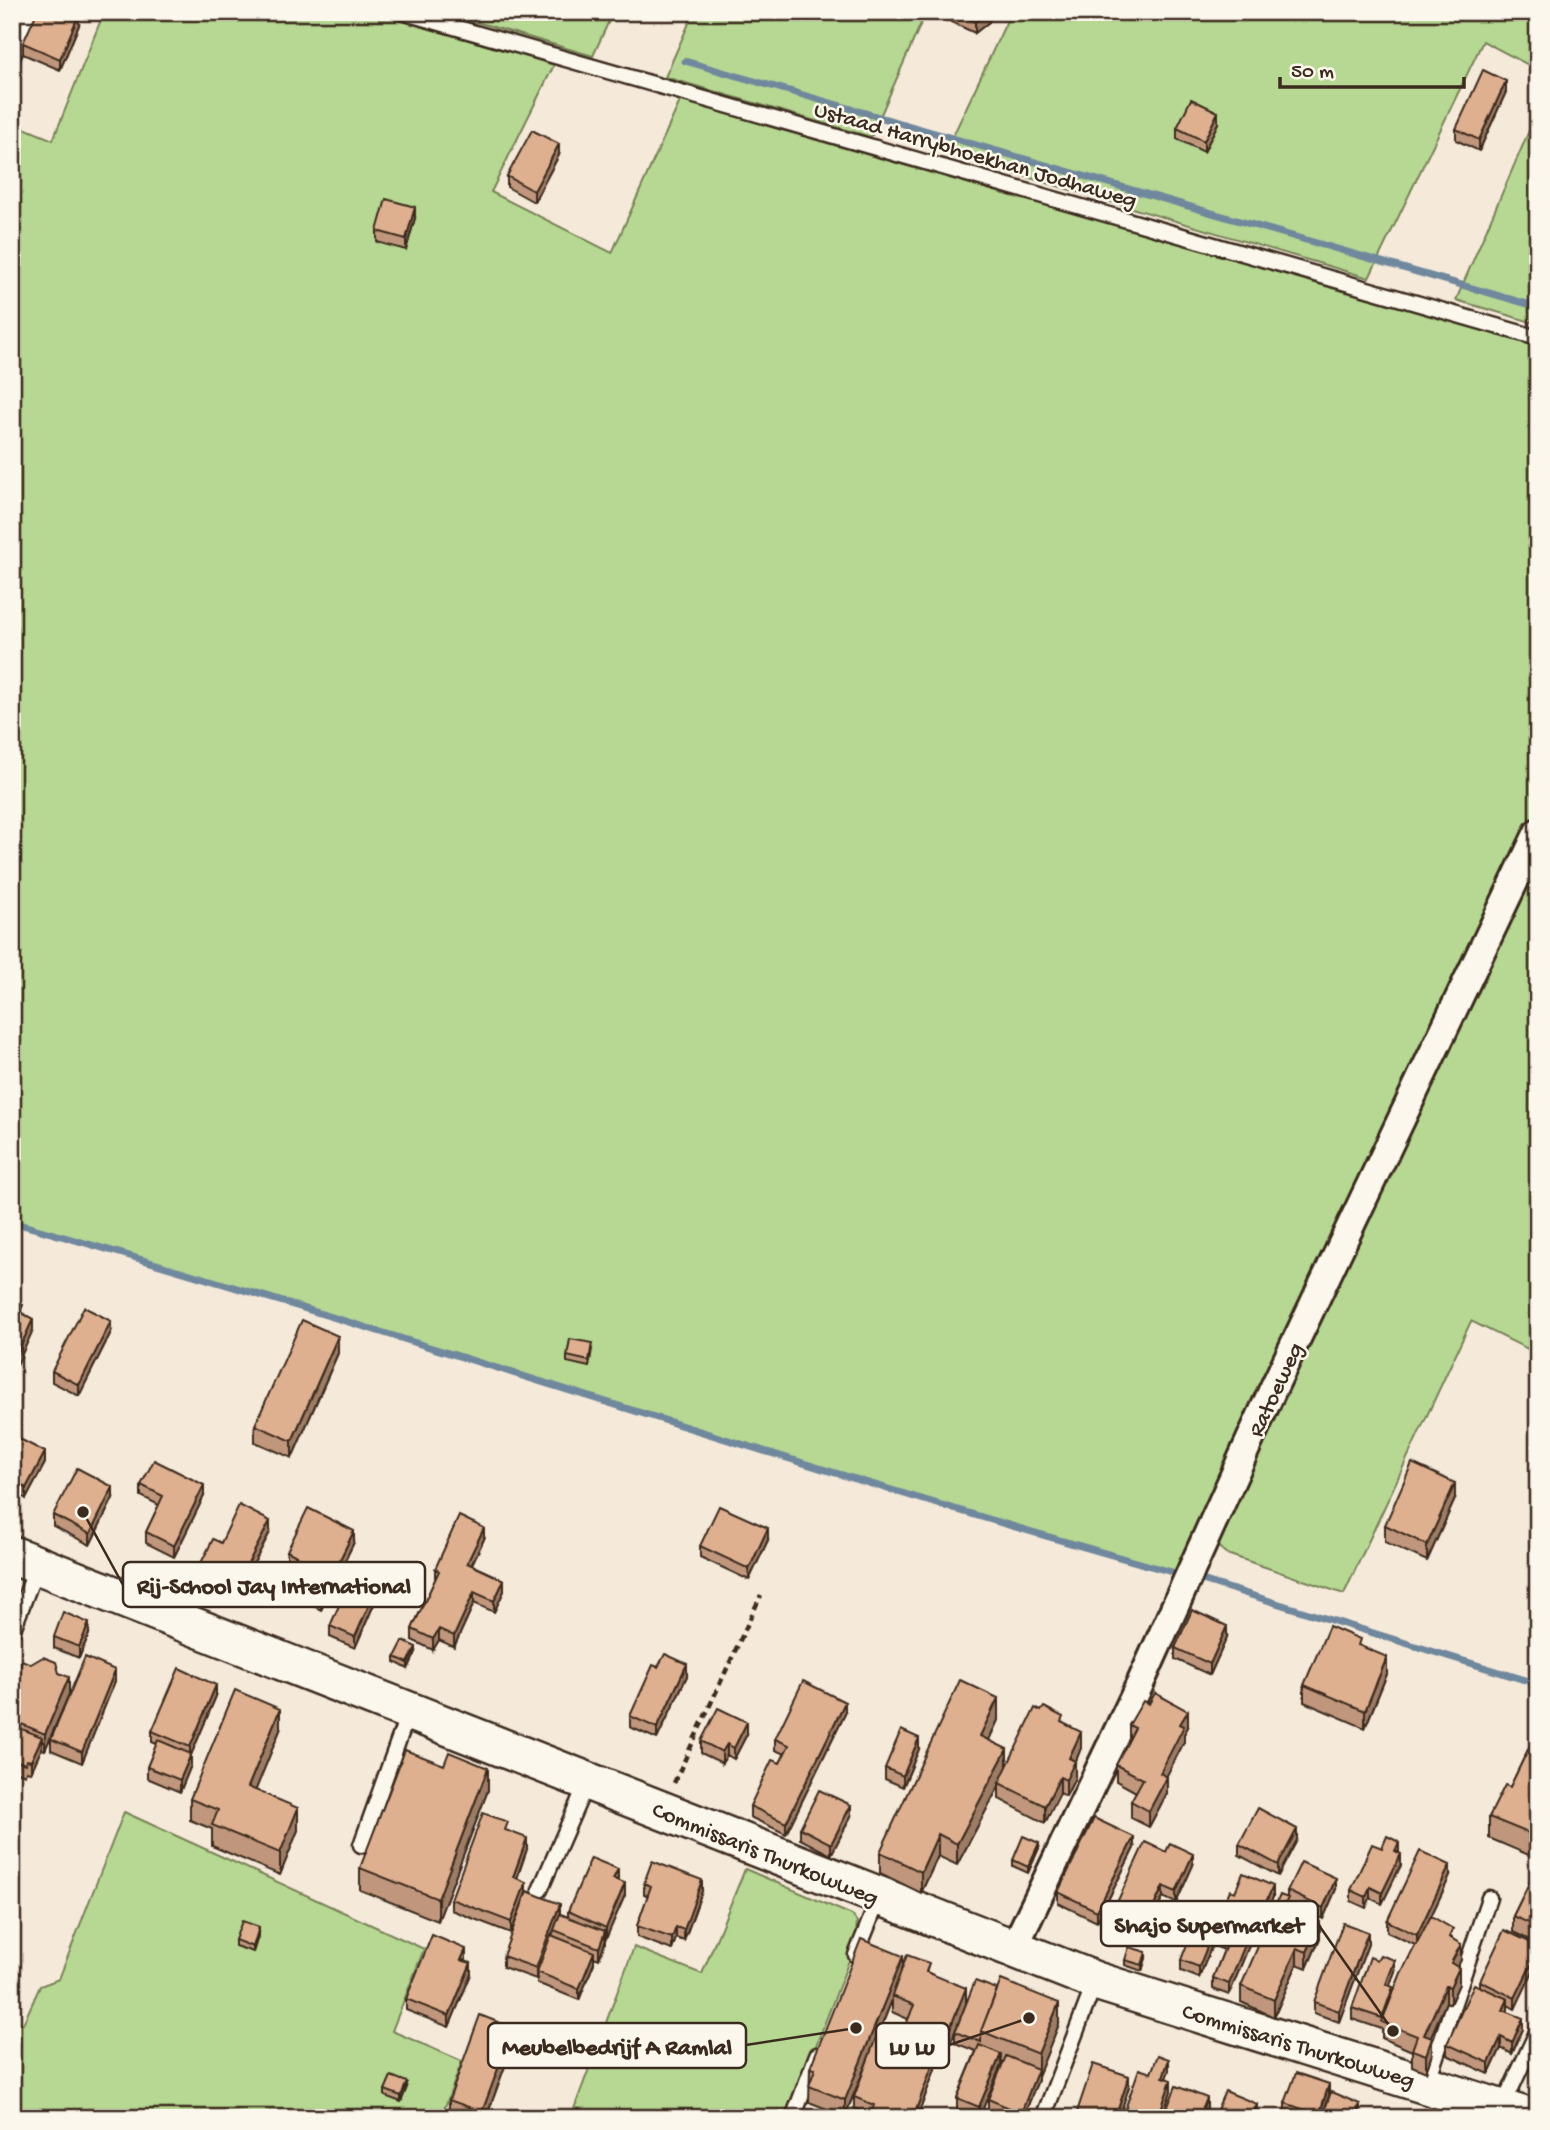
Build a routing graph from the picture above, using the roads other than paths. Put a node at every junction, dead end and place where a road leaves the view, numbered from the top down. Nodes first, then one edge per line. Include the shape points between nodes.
1 (32, 12) edge
2 (402, 12) edge
3 (12, 58) edge
4 (1538, 338) edge
5 (1538, 832) edge
6 (25, 1560) edge
7 (12, 1632) edge
8 (409, 1709) junction
9 (587, 1780) junction
10 (361, 1845) dead end
11 (540, 1890) dead end
12 (879, 1898) junction
13 (1489, 1898) dead end
14 (1014, 1948) junction
15 (848, 1975) edge
16 (1096, 1980) junction
17 (1538, 2030) edge
18 (823, 2040) edge
19 (1427, 2083) junction
20 (1516, 2113) edge
21 (793, 2118) edge
22 (1042, 2118) edge

1 - 3 lane
2 - 4 lane, Ustaad Harrybhoekhan Jodhaweg
5 - 14 street, Ratoeweg
6 - 7 lane
6 - 8 main road, Commissaris Thurkowweg
8 - 9 main road, Commissaris Thurkowweg
8 - 10 lane
9 - 11 lane
9 - 12 main road, Commissaris Thurkowweg
12 - 14 main road, Commissaris Thurkowweg
12 - 15 lane
13 - 19 lane
14 - 16 main road, Commissaris Thurkowweg
16 - 19 main road, Commissaris Thurkowweg
16 - 22 lane
17 - 20 lane
18 - 21 lane
19 - 20 main road, Commissaris Thurkowweg

